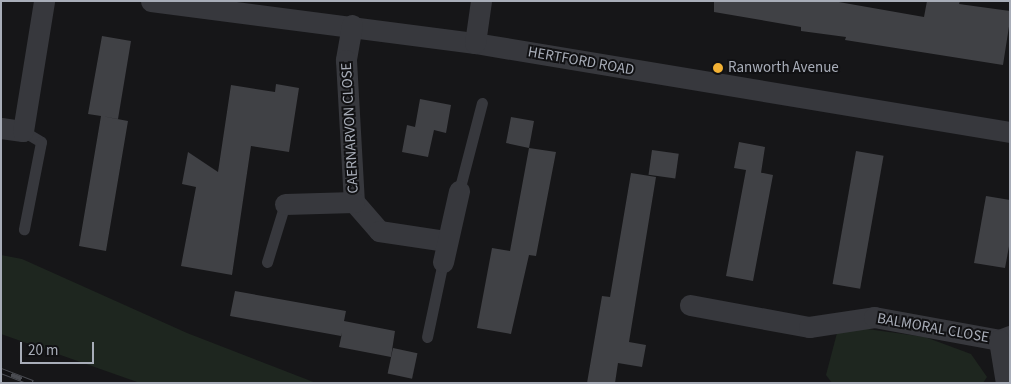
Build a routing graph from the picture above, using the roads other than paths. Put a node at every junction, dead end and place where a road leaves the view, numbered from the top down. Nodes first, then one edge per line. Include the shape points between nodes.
1 (44, 1) edge
2 (151, 1) edge
3 (481, 1) edge
4 (352, 25) junction
5 (475, 43) junction
6 (482, 103) dead end
7 (1, 128) edge
8 (23, 131) junction
9 (1010, 132) edge
10 (460, 191) joint
11 (354, 202) junction
12 (285, 204) joint
13 (24, 229) dead end
14 (446, 241) junction
15 (267, 262) dead end
16 (443, 262) joint
17 (690, 305) dead end
18 (428, 337) dead end
19 (1005, 338) edge
20 (1006, 383) edge

1 - 8 street
2 - 4 street, HERTFORD ROAD
3 - 5 street
4 - 5 street, HERTFORD ROAD
4 - 11 street, CAERNARVON CLOSE via 346,60
5 - 9 street, HERTFORD ROAD
6 - 10 lane
7 - 8 street
8 - 13 lane via 41,142
10 - 14 street
11 - 12 street, CAERNARVON CLOSE
11 - 14 street, CAERNARVON CLOSE via 380,231
12 - 15 lane
14 - 16 street
16 - 18 lane
17 - 19 street, BALMORAL CLOSE via 809,327 874,316
19 - 20 street, BALMORAL CLOSE

